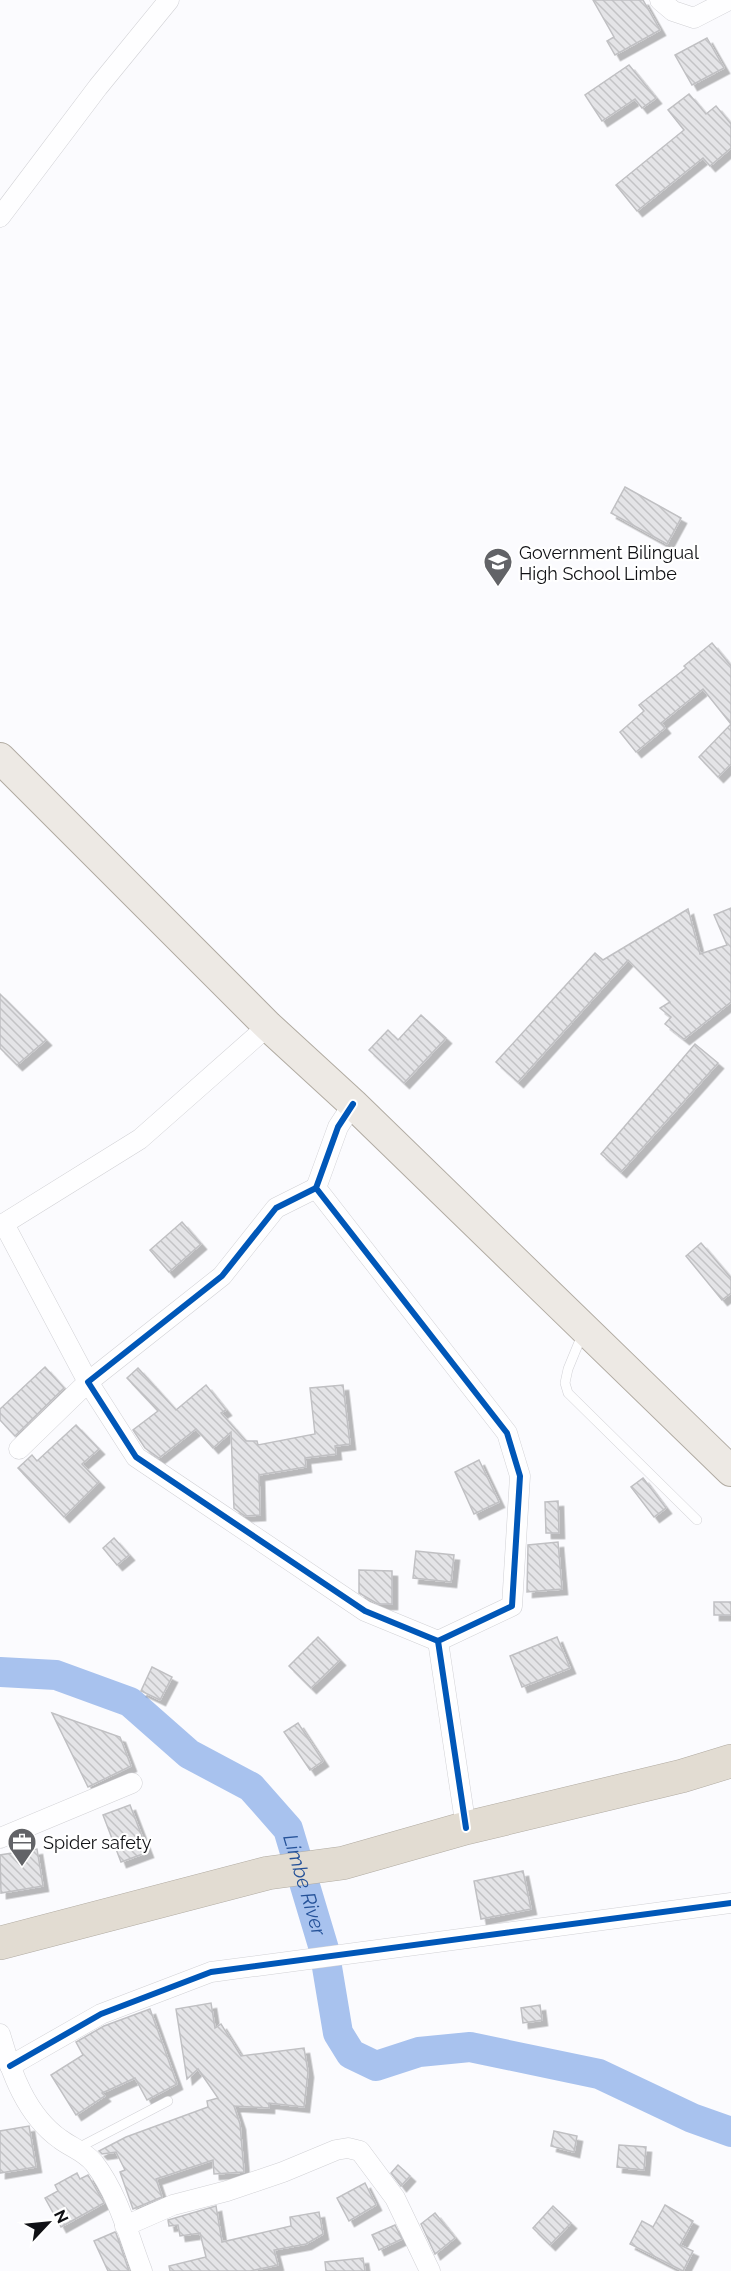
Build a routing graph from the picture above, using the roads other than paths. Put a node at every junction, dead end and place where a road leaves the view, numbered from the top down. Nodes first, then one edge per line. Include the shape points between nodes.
1 (169, 0) edge
2 (660, 0) edge
3 (729, 0) edge
4 (0, 217) edge
5 (0, 758) edge
6 (268, 1026) junction
7 (353, 1104) junction
8 (316, 1188) junction
9 (2, 1225) edge
10 (584, 1330) junction
11 (88, 1382) junction
12 (19, 1449) dead end
13 (731, 1471) edge
14 (697, 1520) dead end
15 (438, 1641) junction
16 (731, 1761) edge
17 (132, 1783) dead end
18 (466, 1828) junction
19 (0, 1838) edge
20 (731, 1903) edge
21 (0, 1943) edge
22 (0, 2034) edge
23 (10, 2066) junction
24 (168, 2101) dead end
25 (78, 2148) junction
26 (125, 2226) junction
27 (142, 2271) edge
28 (430, 2271) edge

1 - 4 street
2 - 3 street via 673,11 694,18
5 - 6 main road
6 - 7 main road
6 - 9 street via 140,1139
7 - 8 street via 339,1127
7 - 10 main road
8 - 11 street via 276,1208 222,1276
8 - 15 street via 507,1433 520,1476 512,1606
9 - 11 street
10 - 13 main road
10 - 14 lane via 568,1369 568,1393
11 - 12 street
11 - 15 street via 136,1456 365,1611
15 - 18 street
16 - 18 highway
17 - 19 street
18 - 21 highway via 343,1863 268,1873
20 - 23 street via 211,1972 101,2014
22 - 23 street
23 - 25 street via 26,2103 61,2140
24 - 25 lane
25 - 26 street via 93,2161 111,2189
26 - 27 street
26 - 28 street via 173,2205 227,2192 348,2148 360,2151 368,2159 395,2198

